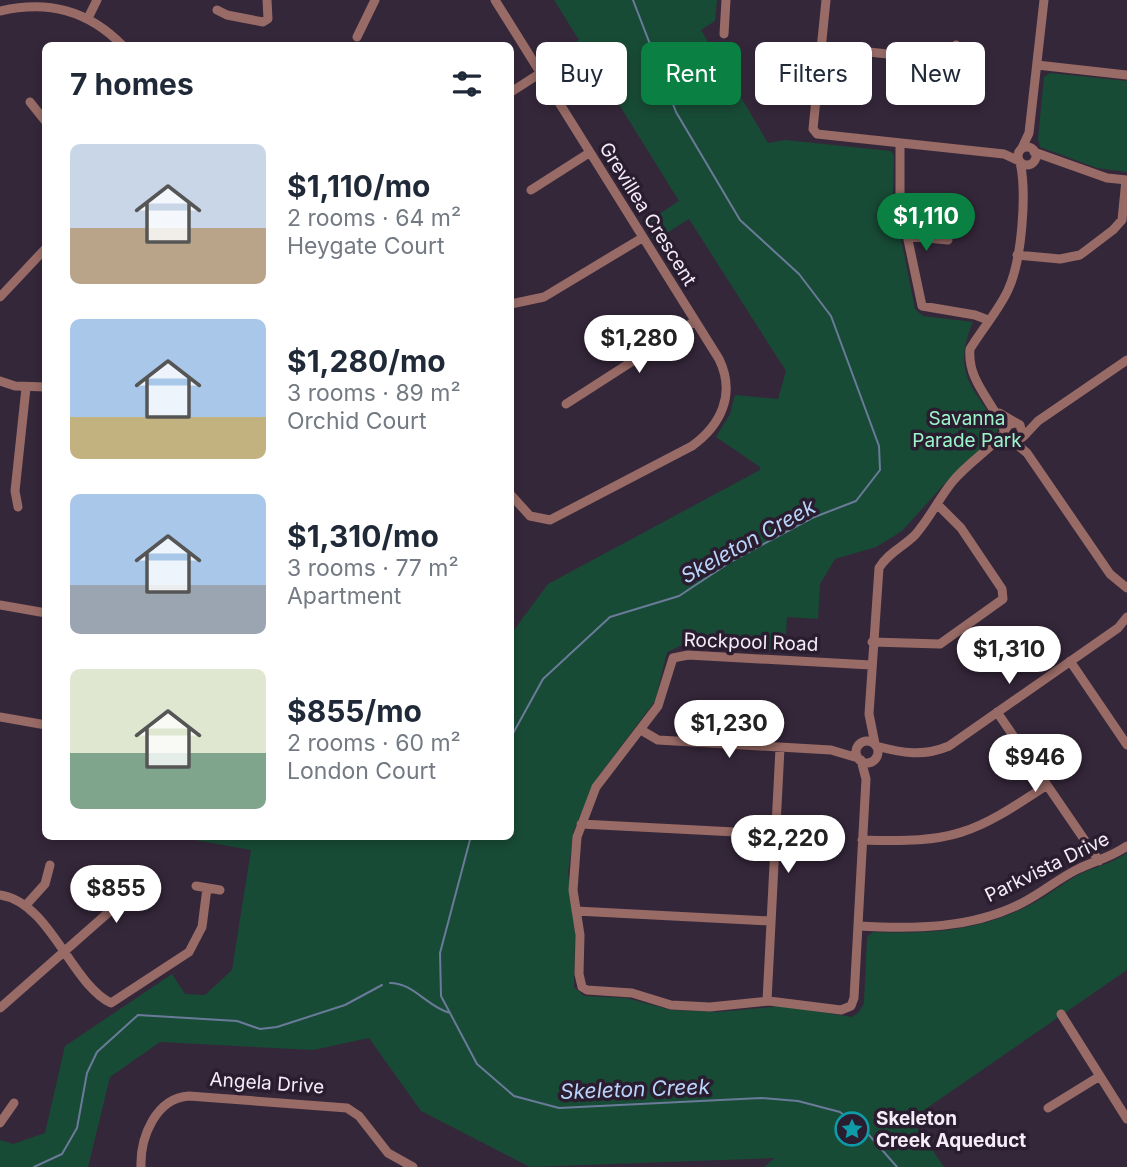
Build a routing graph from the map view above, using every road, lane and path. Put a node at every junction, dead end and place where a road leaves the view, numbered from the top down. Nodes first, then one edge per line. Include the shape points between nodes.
1 (97, 0) edge
2 (267, 0) edge
3 (375, 0) edge
4 (495, 0) edge
5 (726, 0) edge
6 (826, 0) edge
7 (1044, 0) edge
8 (216, 10) dead end
9 (0, 11) edge
10 (88, 18) junction
11 (723, 34) dead end
12 (357, 37) dead end
13 (118, 42) edge
14 (822, 42) edge
15 (1037, 65) junction
16 (536, 69) edge
17 (1127, 75) edge
18 (536, 76) edge
19 (514, 90) edge
20 (30, 102) dead end
21 (559, 105) edge
22 (816, 105) edge
23 (42, 117) edge
24 (1029, 133) junction
25 (900, 144) junction
26 (1022, 149) junction
27 (589, 153) junction
28 (1004, 154) junction
29 (1033, 156) junction
30 (1020, 161) junction
31 (1126, 180) edge
32 (1024, 181) junction
33 (531, 190) dead end
34 (906, 236) junction
35 (642, 238) junction
36 (948, 240) dead end
37 (42, 252) edge
38 (1017, 255) junction
39 (0, 297) edge
40 (514, 303) edge
41 (988, 320) junction
42 (695, 321) junction
43 (1127, 360) edge
44 (0, 381) edge
45 (26, 387) junction
46 (42, 387) edge
47 (566, 404) dead end
48 (999, 413) junction
49 (1038, 421) junction
50 (1017, 423) junction
51 (1005, 432) junction
52 (1018, 439) junction
53 (995, 445) junction
54 (514, 498) edge
55 (938, 505) junction
56 (18, 507) dead end
57 (1126, 589) edge
58 (0, 605) edge
59 (42, 612) edge
60 (1127, 617) edge
61 (1123, 627) edge
62 (872, 642) junction
63 (1070, 662) junction
64 (871, 665) junction
65 (997, 712) junction
66 (0, 718) edge
67 (869, 720) junction
68 (42, 724) edge
69 (641, 730) junction
70 (859, 744) junction
71 (876, 745) junction
72 (1127, 745) edge
73 (779, 748) junction
74 (831, 750) junction
75 (901, 752) junction
76 (859, 759) junction
77 (875, 759) junction
78 (866, 779) junction
79 (1047, 785) junction
80 (581, 824) junction
81 (775, 834) junction
82 (862, 840) junction
83 (1127, 846) edge
84 (1099, 861) junction
85 (50, 865) dead end
86 (135, 878) dead end
87 (196, 886) dead end
88 (207, 888) junction
89 (220, 890) dead end
90 (0, 895) edge
91 (26, 905) junction
92 (576, 911) junction
93 (771, 921) junction
94 (858, 926) junction
95 (63, 950) junction
96 (767, 1001) junction
97 (0, 1008) edge
98 (1061, 1014) dead end
99 (1100, 1076) junction
100 (1127, 1099) edge
101 (14, 1103) dead end
102 (1118, 1104) junction
103 (1048, 1108) dead end
104 (1127, 1119) edge
105 (0, 1123) edge
106 (141, 1167) edge
107 (412, 1167) edge

1 - 10 street
2 - 8 street via 268,19 263,22
3 - 12 street
4 - 16 street, Grevillea Crescent
5 - 11 street
6 - 14 street
7 - 15 street
9 - 10 street via 45,6
10 - 13 street
15 - 17 street
15 - 24 street
18 - 19 street
20 - 23 street
21 - 27 street, Grevillea Crescent
22 - 25 street via 813,129 817,134
24 - 26 street
24 - 29 street
25 - 28 street
25 - 34 street via 898,189
26 - 28 street
26 - 29 street
26 - 30 street
27 - 33 street
27 - 35 street, Grevillea Crescent
28 - 30 street
29 - 30 street
29 - 31 street
29 - 32 street
30 - 32 street
31 - 38 street via 1122,220 1080,255 1060,259
32 - 38 street
34 - 36 street
34 - 41 street via 922,306
35 - 40 street via 544,297
35 - 42 street, Grevillea Crescent
37 - 39 street
38 - 41 street via 1008,290
41 - 48 street via 970,349 969,366
42 - 47 street
42 - 54 street, Grevillea Crescent via 726,378 722,414 707,435 559,517 530,516
43 - 49 street
44 - 45 street
45 - 46 street
45 - 56 street via 15,491
48 - 50 street
48 - 51 street
49 - 50 street
49 - 52 street
50 - 51 street via 1008,425
50 - 52 street
51 - 52 street
51 - 53 street
52 - 53 street
52 - 57 street via 1110,574
53 - 55 street via 955,480
55 - 62 street via 879,568
55 - 62 street via 961,528 1003,591 1003,599 940,644
58 - 59 street
60 - 61 street
61 - 63 street
62 - 64 street
63 - 65 street
63 - 72 street
64 - 67 street
64 - 69 street, Rockpool Road via 677,656 668,666 657,706
65 - 75 street via 940,750
65 - 79 street
66 - 68 street
67 - 70 street
67 - 71 street
69 - 73 street via 658,740
69 - 80 street, Rockpool Road via 604,774
70 - 71 street via 868,741
70 - 74 street
70 - 76 street
71 - 75 street
71 - 77 street
73 - 74 street
73 - 81 street
74 - 76 street
75 - 77 street
76 - 77 street
76 - 78 street
77 - 78 street
78 - 82 street
79 - 82 street via 982,826 957,835 923,841
79 - 84 street
80 - 81 street
80 - 92 street, Rockpool Road via 573,863
81 - 93 street
82 - 94 street
83 - 84 street, Parkvista Drive
84 - 94 street, Parkvista Drive via 1019,904 979,919 930,928
85 - 91 street via 45,884
86 - 95 street via 126,897
87 - 88 street
88 - 89 street
88 - 95 street via 202,927 189,952 114,1002 104,999
90 - 91 street
91 - 95 street
92 - 93 street
92 - 96 street, Rockpool Road via 579,979 586,990 624,991 655,1002 693,1007
93 - 96 street
94 - 96 street, Rockpool Road via 850,1006 841,1010
95 - 97 street
98 - 99 street
99 - 102 street
99 - 103 street
100 - 102 street
101 - 105 street
102 - 104 street
106 - 107 street, Angela Drive via 158,1110 173,1098 189,1096 347,1108 388,1153

